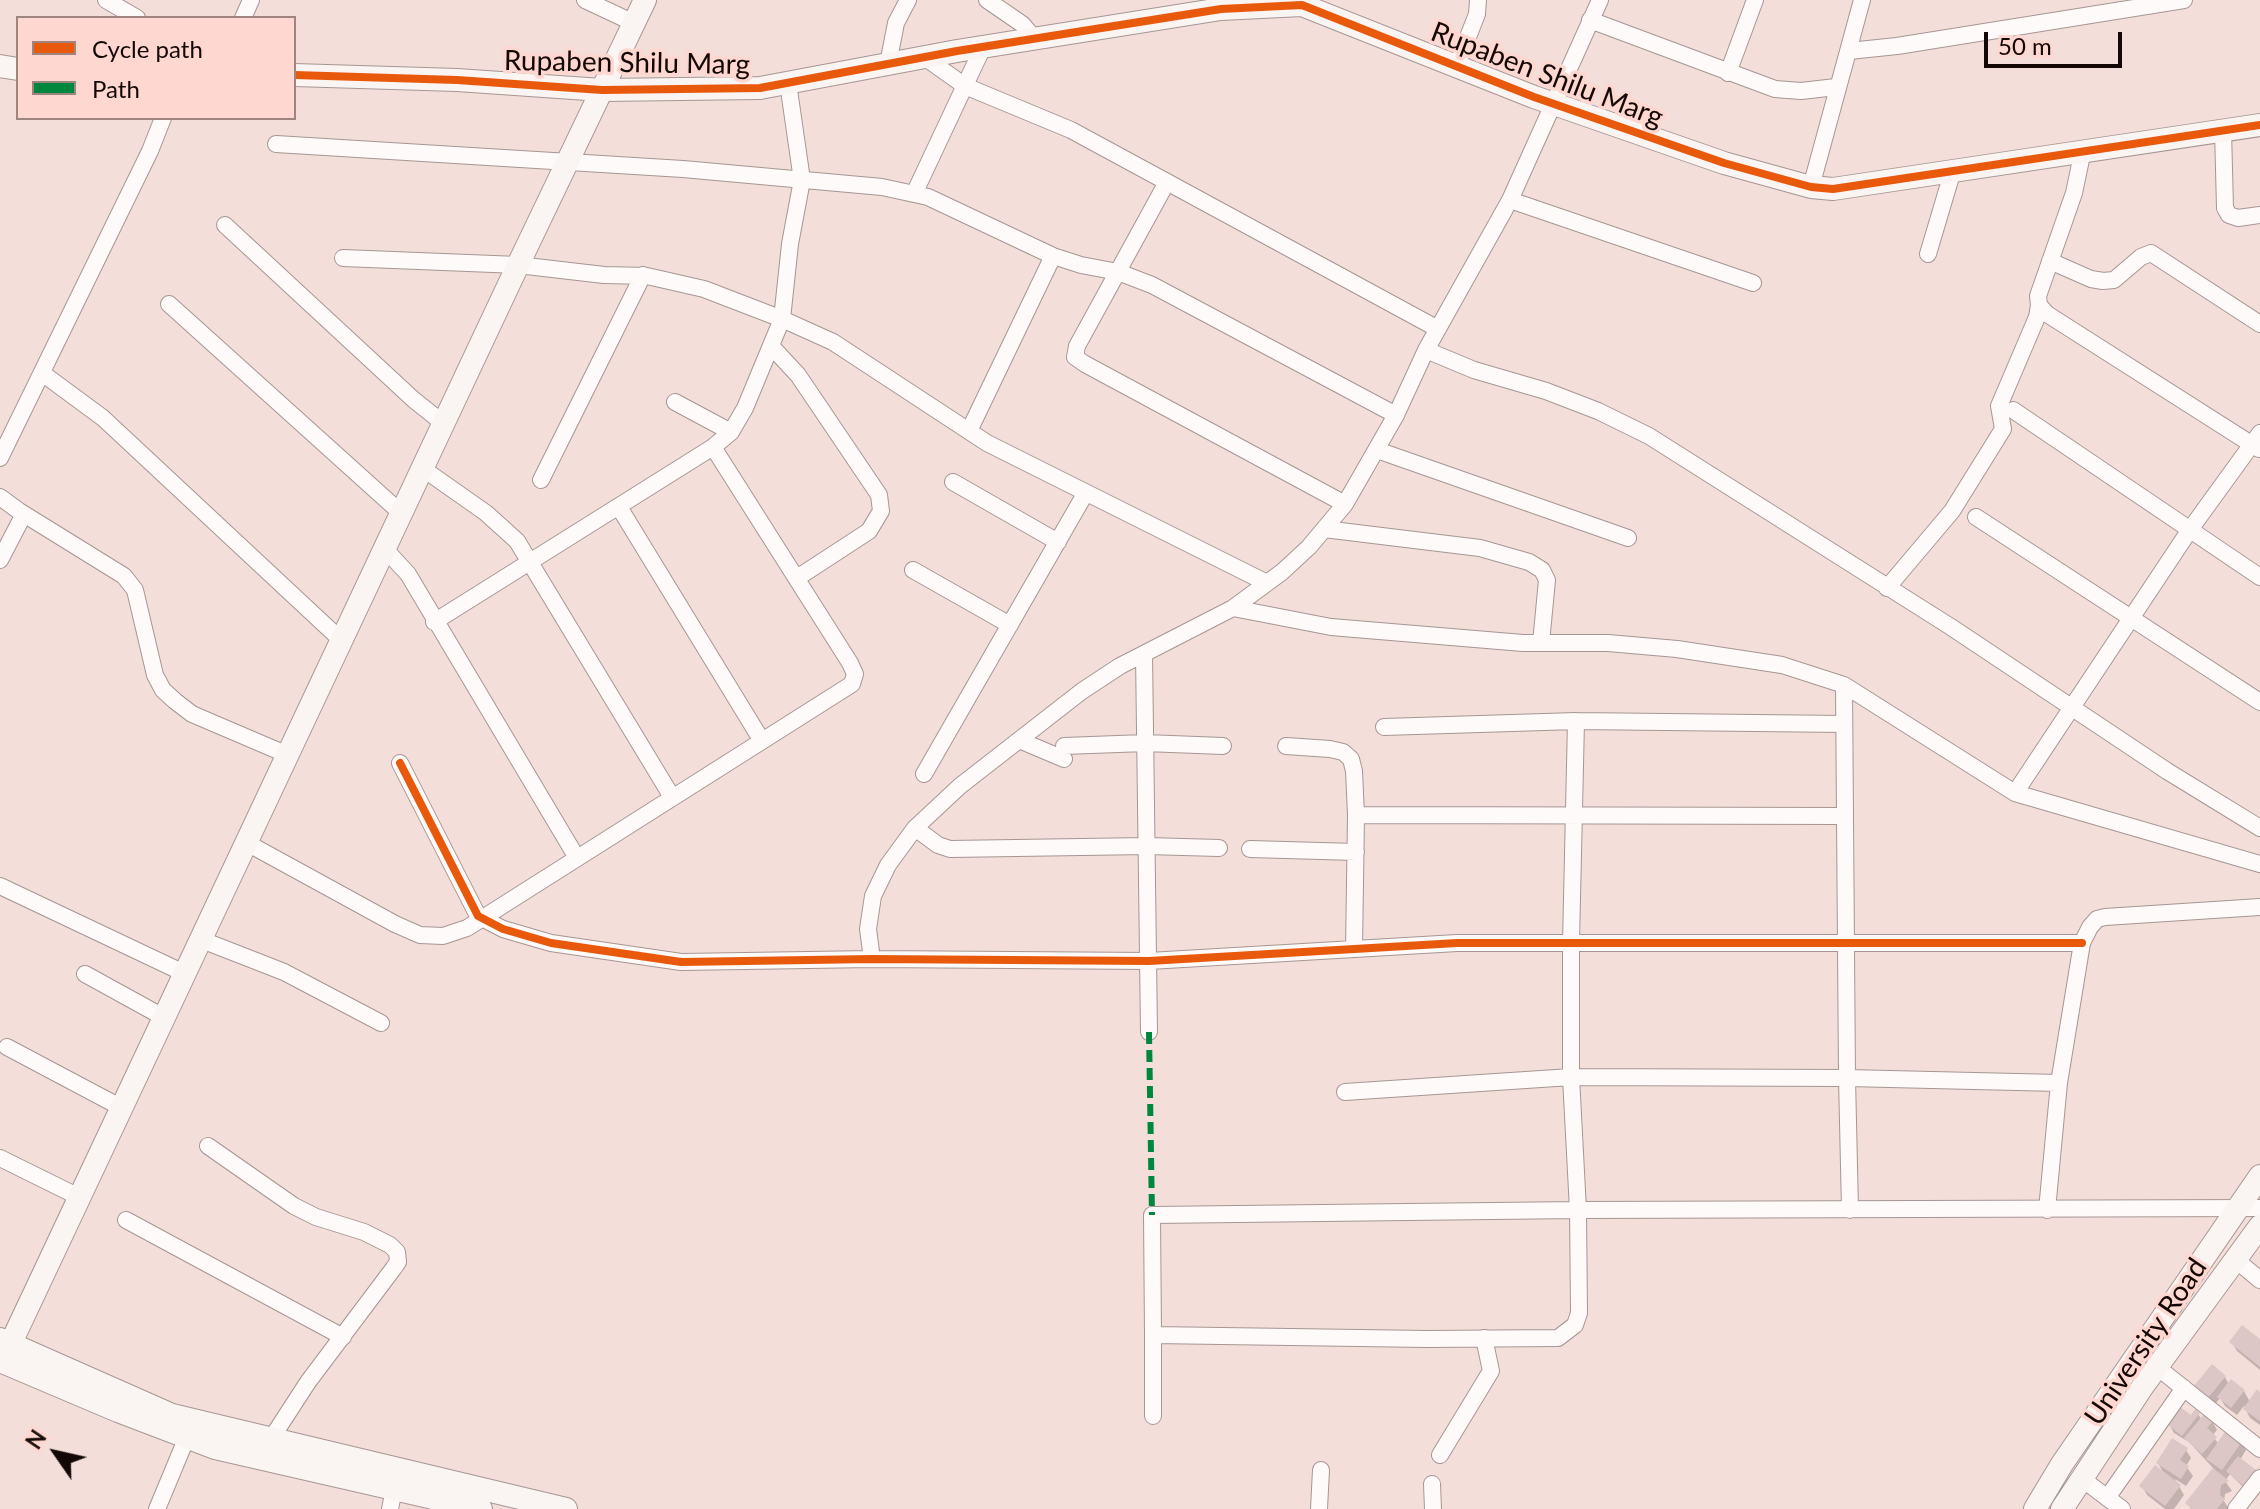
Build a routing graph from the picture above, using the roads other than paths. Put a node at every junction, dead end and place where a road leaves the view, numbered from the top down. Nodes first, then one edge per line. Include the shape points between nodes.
1 (106, 0) edge
2 (585, 0) edge
3 (645, 0) edge
4 (908, 0) edge
5 (987, 0) edge
6 (1478, 0) edge
7 (1600, 0) edge
8 (1755, 0) edge
9 (1862, 0) edge
10 (2184, 0) edge
11 (1222, 4) edge
12 (2098, 7) edge
13 (134, 16) edge
14 (1590, 20) junction
15 (634, 23) junction
16 (1035, 39) junction
17 (983, 47) junction
18 (1849, 51) junction
19 (924, 57) junction
20 (888, 64) junction
21 (1457, 65) junction
22 (1728, 73) junction
23 (296, 75) edge
24 (788, 83) junction
25 (965, 86) junction
26 (1836, 87) junction
27 (602, 90) junction
28 (1554, 104) junction
29 (162, 120) edge
30 (2260, 125) edge
31 (2223, 130) junction
32 (276, 144) dead end
33 (2083, 150) junction
34 (569, 161) junction
35 (1953, 170) junction
36 (802, 180) junction
37 (1167, 182) junction
38 (1811, 187) junction
39 (914, 194) junction
40 (1510, 200) junction
41 (2260, 215) edge
42 (225, 225) dead end
43 (1928, 254) dead end
44 (1053, 256) junction
45 (343, 258) dead end
46 (2050, 261) junction
47 (518, 265) junction
48 (1118, 272) junction
49 (643, 275) junction
50 (1753, 283) dead end
51 (169, 304) dead end
52 (2039, 305) junction
53 (782, 319) junction
54 (2260, 324) edge
55 (1438, 329) junction
56 (771, 346) junction
57 (1426, 350) junction
58 (42, 373) junction
59 (675, 402) dead end
60 (2013, 410) dead end
61 (1396, 415) junction
62 (443, 423) junction
63 (969, 431) junction
64 (731, 432) junction
65 (2258, 443) edge
66 (713, 447) junction
67 (1377, 450) junction
68 (0, 458) edge
69 (422, 468) junction
70 (541, 480) dead end
71 (953, 482) dead end
72 (1085, 494) junction
73 (0, 497) edge
74 (1345, 504) junction
75 (619, 507) junction
76 (401, 513) junction
77 (24, 514) junction
78 (1976, 517) dead end
79 (1324, 529) junction
80 (2189, 531) junction
81 (1628, 538) dead end
82 (1058, 542) junction
83 (384, 548) junction
84 (0, 560) edge
85 (532, 562) junction
86 (913, 570) dead end
87 (2260, 577) edge
88 (797, 578) junction
89 (1267, 583) junction
90 (1887, 588) junction
91 (1233, 608) junction
92 (2132, 618) junction
93 (434, 622) junction
94 (1010, 625) junction
95 (341, 640) junction
96 (1541, 643) junction
97 (1144, 654) junction
98 (1844, 685) junction
99 (2260, 702) edge
100 (2073, 707) junction
101 (1576, 721) junction
102 (1844, 724) junction
103 (1384, 727) dead end
104 (1019, 740) junction
105 (762, 741) junction
106 (1145, 743) junction
107 (1223, 746) dead end
108 (1286, 746) dead end
109 (288, 755) junction
110 (400, 763) dead end
111 (924, 774) dead end
112 (2015, 793) junction
113 (672, 797) junction
114 (1574, 814) junction
115 (1356, 815) junction
116 (1845, 816) junction
117 (915, 828) junction
118 (2260, 828) edge
119 (247, 843) junction
120 (1147, 846) junction
121 (1219, 848) dead end
122 (1250, 849) dead end
123 (1356, 852) junction
124 (577, 858) junction
125 (2260, 864) edge
126 (0, 886) edge
127 (2260, 907) edge
128 (482, 918) junction
129 (202, 940) junction
130 (1845, 941) junction
131 (1571, 943) junction
132 (2082, 943) junction
133 (1354, 949) junction
134 (872, 959) junction
135 (1149, 961) junction
136 (85, 974) dead end
137 (186, 974) junction
138 (165, 1018) junction
139 (381, 1023) dead end
140 (1149, 1032) dead end
141 (7, 1047) dead end
142 (1571, 1077) junction
143 (1847, 1078) junction
144 (2059, 1083) junction
145 (1345, 1092) dead end
146 (122, 1108) junction
147 (208, 1146) dead end
148 (0, 1158) edge
149 (2260, 1176) edge
150 (79, 1197) junction
151 (2249, 1208) edge
152 (1578, 1210) junction
153 (1850, 1210) junction
154 (2047, 1210) junction
155 (126, 1220) dead end
156 (2260, 1226) edge
157 (2236, 1260) junction
158 (2260, 1280) edge
159 (1153, 1335) junction
160 (343, 1337) junction
161 (1484, 1338) junction
162 (2, 1354) edge
163 (2157, 1367) junction
164 (2184, 1388) junction
165 (1153, 1416) dead end
166 (187, 1437) junction
167 (271, 1439) junction
168 (2260, 1449) edge
169 (1440, 1455) dead end
170 (1321, 1470) dead end
171 (2081, 1478) junction
172 (2260, 1478) edge
173 (1432, 1484) dead end
174 (394, 1489) edge
175 (2107, 1498) junction
176 (157, 1509) edge
177 (481, 1509) edge
178 (566, 1509) edge
179 (1319, 1509) edge
180 (1433, 1509) edge
181 (2035, 1509) edge
182 (2062, 1509) edge
183 (2122, 1509) edge
184 (2236, 1509) edge

1 - 13 street
2 - 15 street
3 - 15 street
4 - 20 street via 896,23
5 - 16 street
6 - 21 street
7 - 14 street
8 - 22 street
9 - 18 street
10 - 12 street
11 - 16 street, Rupaben Shilu Marg
11 - 21 street, Rupaben Shilu Marg via 1302,5
12 - 18 street
14 - 22 street
14 - 28 street
15 - 27 street
16 - 17 street, Rupaben Shilu Marg
17 - 19 street, Rupaben Shilu Marg
17 - 25 street
18 - 26 street
19 - 20 street, Rupaben Shilu Marg
19 - 25 street
20 - 24 street, Rupaben Shilu Marg
21 - 28 street, Rupaben Shilu Marg
22 - 26 street via 1775,89
23 - 27 street, Rupaben Shilu Marg
24 - 27 street, Rupaben Shilu Marg
24 - 36 street
25 - 37 street via 1071,130
25 - 39 street
26 - 38 street
27 - 34 street
28 - 38 street, Rupaben Shilu Marg
28 - 40 street
29 - 58 street
30 - 31 street, Rupaben Shilu Marg
31 - 33 street, Rupaben Shilu Marg
31 - 41 street via 2225,208 2238,218
32 - 34 street
33 - 35 street, Rupaben Shilu Marg
33 - 46 street
34 - 36 street
34 - 47 street
35 - 38 street, Rupaben Shilu Marg via 1833,189
35 - 43 street
36 - 39 street
36 - 53 street
37 - 48 street
37 - 55 street
39 - 44 street
40 - 50 street
40 - 55 street
42 - 62 street
44 - 48 street
44 - 63 street
45 - 47 street
46 - 52 street
46 - 54 street via 2103,281 2114,280 2151,253
47 - 49 street
47 - 62 street
48 - 61 street
48 - 74 street via 1075,357
49 - 53 street via 704,289
49 - 70 street
51 - 76 street
52 - 65 street
52 - 90 street via 1999,406 2003,429 1952,511
53 - 56 street
53 - 63 street via 833,342
55 - 57 street
56 - 64 street
56 - 88 street via 798,375 879,495 881,511 869,531
57 - 61 street
57 - 90 street via 1588,407 1649,436
58 - 68 street
58 - 95 street via 103,418
59 - 64 street
60 - 80 street
61 - 67 street
62 - 69 street
63 - 72 street
64 - 66 street
65 - 80 street
66 - 75 street
66 - 88 street
67 - 74 street
67 - 81 street
69 - 76 street
69 - 85 street via 502,525
71 - 82 street
72 - 82 street
72 - 89 street
73 - 77 street
74 - 79 street
75 - 85 street
75 - 105 street
76 - 83 street
77 - 84 street
77 - 109 street via 124,576 135,590 155,675 175,701 192,714
78 - 92 street
79 - 89 street
79 - 96 street via 1480,548 1529,562 1547,580
80 - 87 street
80 - 92 street
82 - 94 street
83 - 93 street via 408,574
83 - 95 street
85 - 93 street
85 - 113 street
86 - 94 street
88 - 105 street via 855,674 843,691
89 - 91 street
90 - 100 street
91 - 96 street via 1331,627
91 - 97 street
92 - 99 street
92 - 100 street
93 - 124 street
94 - 111 street
95 - 109 street
96 - 98 street via 1677,649 1782,665
97 - 104 street via 1082,691
97 - 106 street
98 - 102 street
98 - 112 street
100 - 112 street
100 - 118 street
101 - 102 street
101 - 103 street
101 - 114 street
102 - 116 street
104 - 106 street via 1064,752
104 - 117 street
105 - 113 street
106 - 107 street
106 - 120 street
108 - 115 street via 1330,749 1351,759
109 - 119 street
110 - 128 street
112 - 125 street
113 - 124 street
114 - 115 street
114 - 116 street
114 - 131 street
115 - 123 street
116 - 130 street
117 - 120 street via 950,849
117 - 134 street via 873,896 868,929
119 - 128 street via 420,935 443,936
119 - 129 street
120 - 121 street
120 - 135 street
122 - 123 street
123 - 133 street
124 - 128 street
126 - 137 street
127 - 132 street via 2105,917 2097,919
128 - 134 street via 551,943 681,962
129 - 137 street
129 - 139 street via 284,972
130 - 131 street
130 - 132 street
130 - 143 street
131 - 133 street
131 - 142 street
132 - 144 street
133 - 135 street
134 - 135 street
135 - 140 street
136 - 138 street
137 - 138 street
138 - 146 street
141 - 146 street
142 - 143 street
142 - 145 street
142 - 152 street
143 - 144 street
143 - 153 street
144 - 154 street
146 - 150 street
147 - 160 street via 294,1206 364,1232 397,1252 398,1262
148 - 150 street
149 - 151 street, University Road
150 - 162 street
151 - 154 street
151 - 181 street, University Road via 2062,1464
152 - 153 street
152 - 159 street via 1152,1215
152 - 161 street via 1575,1325 1558,1338
153 - 154 street
155 - 160 street
156 - 157 street, University Road
157 - 158 street
157 - 163 street, University Road
159 - 161 street
159 - 165 street
160 - 167 street
161 - 169 street via 1491,1371
162 - 166 street
162 - 167 street via 172,1415
163 - 164 street
163 - 171 street, University Road
164 - 168 street
164 - 175 street
166 - 174 street
166 - 176 street
167 - 174 street
170 - 179 street
171 - 175 street
171 - 182 street, University Road
172 - 184 street
173 - 180 street
174 - 177 street
174 - 178 street
175 - 183 street

